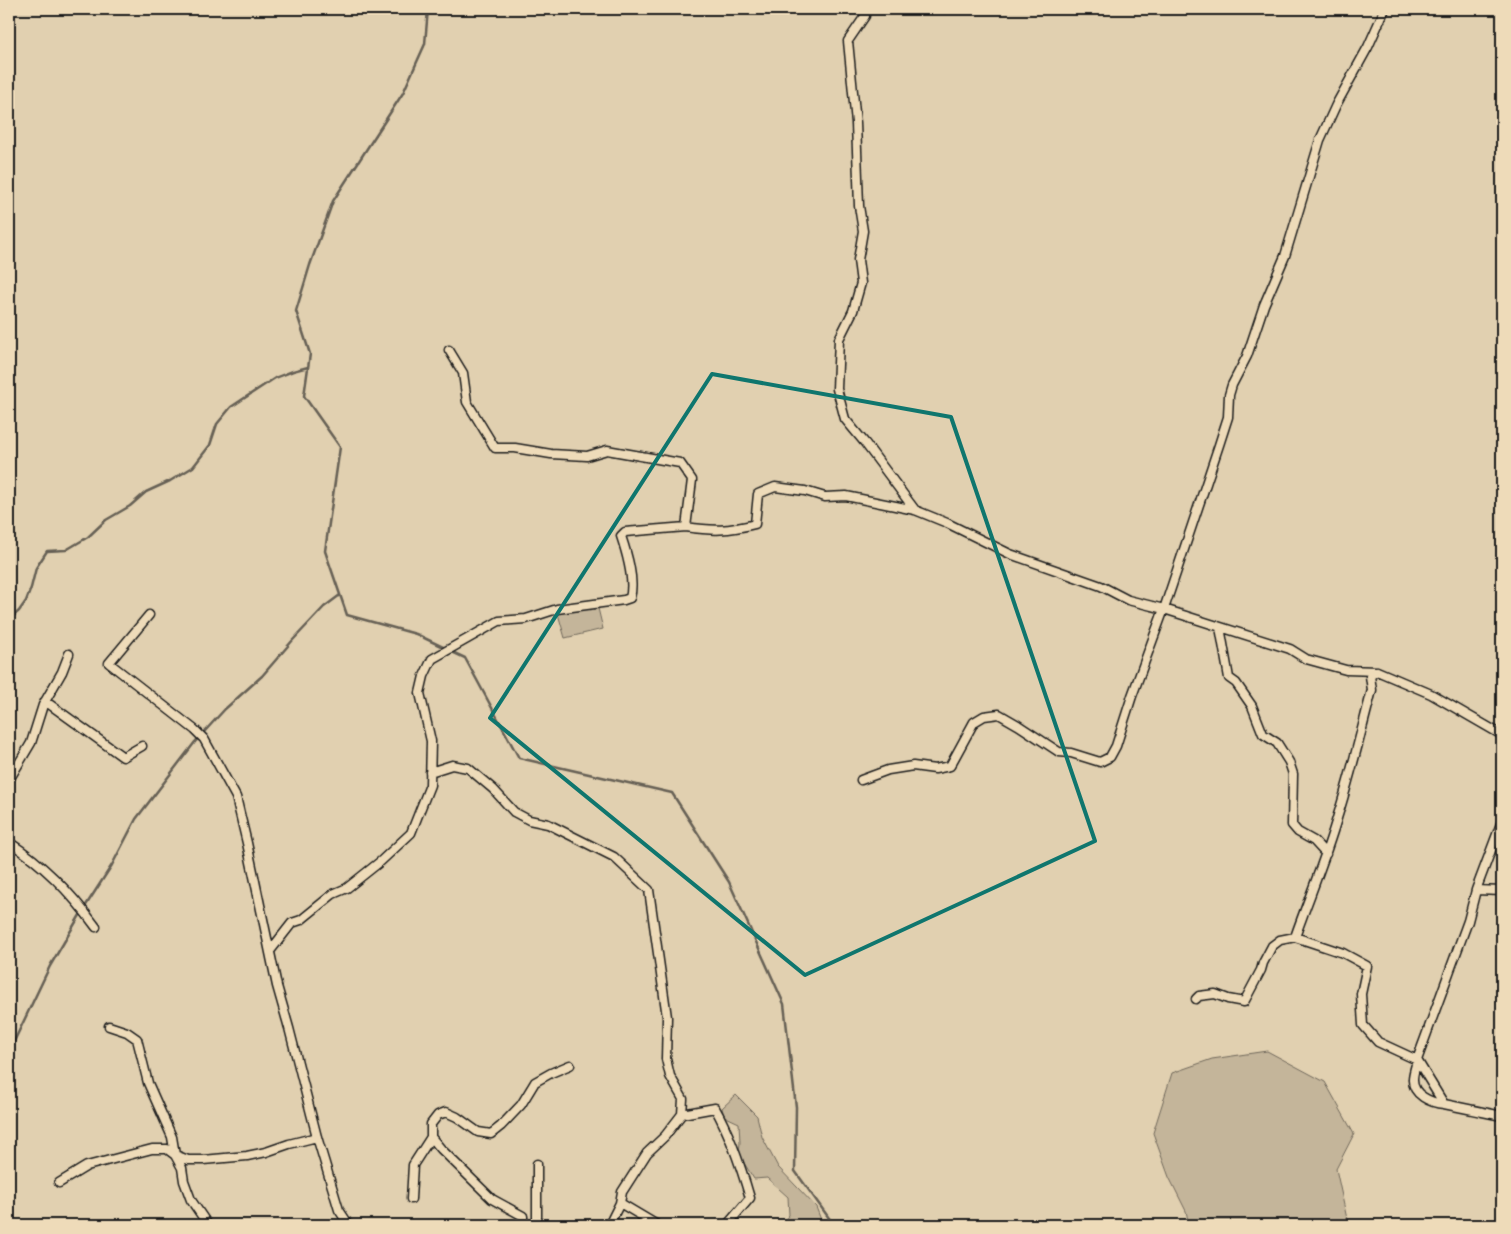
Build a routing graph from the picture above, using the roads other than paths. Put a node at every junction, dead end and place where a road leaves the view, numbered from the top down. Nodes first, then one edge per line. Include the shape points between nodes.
1 (866, 9) edge
2 (1385, 9) edge
3 (449, 350) dead end
4 (915, 510) junction
5 (686, 527) junction
6 (1164, 609) junction
7 (148, 615) dead end
8 (1220, 627) junction
9 (69, 654) dead end
10 (1377, 670) junction
11 (45, 701) junction
12 (1502, 735) edge
13 (142, 746) dead end
14 (430, 772) junction
15 (9, 780) edge
16 (860, 780) dead end
17 (1502, 821) edge
18 (9, 842) edge
19 (1326, 854) junction
20 (1476, 890) junction
21 (1502, 891) edge
22 (96, 927) dead end
23 (1295, 937) junction
24 (270, 951) junction
25 (1196, 999) dead end
26 (109, 1026) dead end
27 (1417, 1060) junction
28 (570, 1065) dead end
29 (1444, 1104) junction
30 (682, 1114) junction
31 (1502, 1116) edge
32 (317, 1137) junction
33 (431, 1137) junction
34 (175, 1155) junction
35 (537, 1164) dead end
36 (59, 1183) dead end
37 (411, 1199) dead end
38 (620, 1203) junction
39 (208, 1225) edge
40 (349, 1225) edge
41 (523, 1225) edge
42 (537, 1225) edge
43 (609, 1225) edge
44 (657, 1225) edge
45 (727, 1225) edge

1 - 4 street via 865,16 848,41 863,231 858,260 862,283 839,339 837,389 845,419
2 - 6 street via 1320,140 1285,256 1247,356 1232,385 1228,417
3 - 5 street via 463,373 467,402 495,448 587,456 607,450 680,463 692,480
4 - 5 street via 846,496 825,497 776,487 758,494 755,524 732,530
4 - 6 street via 1010,554 1101,586 1128,600
5 - 14 street via 625,532 621,536 628,560 630,598 557,609 526,619 499,621 432,659 420,693 430,741
6 - 8 street
6 - 16 street via 1116,746 1110,756 1100,762 1058,752 999,714 984,716 974,722 950,766 935,770 913,766 888,770
7 - 24 street via 108,662 204,739 236,797
8 - 10 street via 1290,649 1306,659 1346,670
8 - 19 street via 1229,678 1252,706 1263,734 1277,743 1289,762 1293,774 1292,825
9 - 11 street
10 - 12 street via 1431,694
10 - 19 street via 1370,676 1372,690
11 - 13 street via 123,757
11 - 15 street via 31,743
14 - 24 street via 430,784 411,833 347,888 292,923
14 - 30 street via 452,765 468,768 514,812 529,820 548,824 614,857 649,890 667,1017 666,1059 670,1076 683,1099
17 - 20 street
18 - 22 street via 48,873
19 - 23 street
20 - 21 street
20 - 27 street via 1468,921
23 - 25 street via 1280,940 1272,946 1244,1002 1214,994
23 - 27 street via 1343,953 1367,966 1361,994 1363,1025 1378,1042
24 - 32 street
26 - 34 street via 137,1039 148,1083 172,1137
27 - 29 street
27 - 29 street via 1413,1086 1433,1103
28 - 33 street via 535,1082 521,1105 491,1134 478,1132 446,1112 438,1115 431,1124
29 - 31 street
30 - 38 street via 647,1153 622,1192
30 - 45 street via 714,1108 741,1166 750,1198
32 - 34 street via 247,1156 188,1160
32 - 40 street via 339,1210
33 - 37 street via 414,1165
33 - 41 street via 492,1200 523,1216
34 - 36 street via 167,1149 136,1152 87,1166
34 - 39 street via 191,1200
35 - 42 street
38 - 43 street
38 - 44 street

